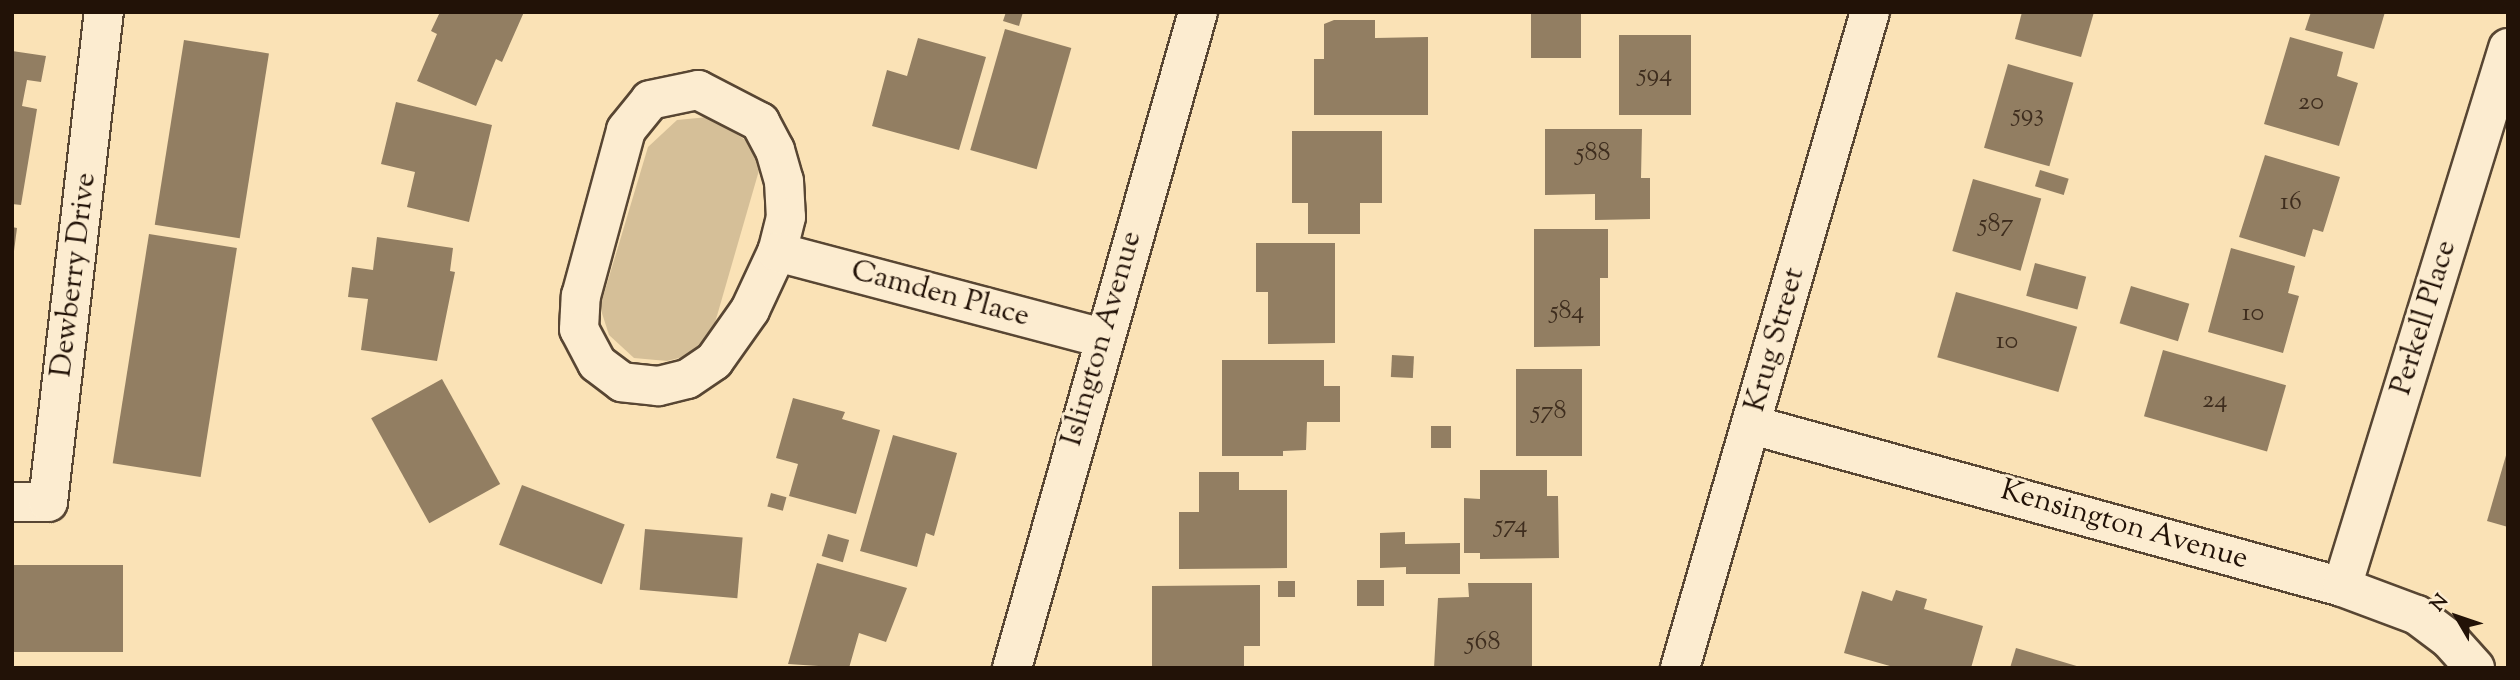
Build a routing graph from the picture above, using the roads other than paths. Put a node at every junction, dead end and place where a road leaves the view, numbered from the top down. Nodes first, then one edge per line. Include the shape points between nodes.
1 (104, 12) edge
2 (1198, 12) edge
3 (1870, 12) edge
4 (2508, 48) edge
5 (777, 252) junction
6 (1102, 338) junction
7 (1752, 425) junction
8 (12, 502) edge
9 (2342, 587) junction
10 (1012, 668) edge
11 (1681, 668) edge
12 (2475, 668) edge

1 - 8 street, Dewberry Drive via 48,502
2 - 6 street, Islington Avenue
3 - 7 street, Krug Street
4 - 9 street, Perkell Place
5 - 5 street via 786,217 784,181 760,122 698,90 650,100 626,130 581,296 579,330 597,363 622,382 658,386 687,379 714,361 750,310
5 - 6 street, Camden Place
6 - 10 street, Islington Avenue
7 - 9 street, Kensington Avenue
7 - 11 street, Krug Street
9 - 12 street, Kensington Avenue via 2417,615 2449,639

